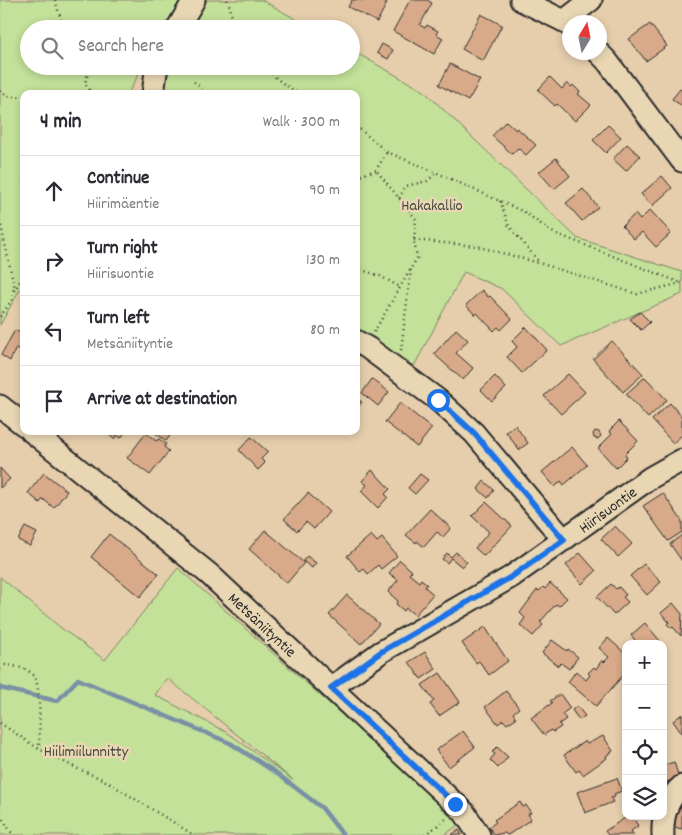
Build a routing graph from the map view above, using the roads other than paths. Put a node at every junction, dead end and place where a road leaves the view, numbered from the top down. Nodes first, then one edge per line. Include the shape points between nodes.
1 (194, 0) edge
2 (521, 0) edge
3 (591, 0) edge
4 (576, 15) edge
5 (183, 20) edge
6 (562, 21) edge
7 (606, 60) edge
8 (156, 75) edge
9 (154, 90) edge
10 (682, 161) edge
11 (361, 344) edge
12 (0, 406) edge
13 (20, 423) edge
14 (42, 435) edge
15 (682, 460) edge
16 (564, 540) junction
17 (331, 688) junction
18 (682, 786) edge
19 (479, 835) edge
20 (663, 835) edge

1 - 5 street
2 - 6 street
3 - 4 street
7 - 10 street
8 - 9 street
11 - 16 street via 438,400 474,433
12 - 13 street
14 - 17 street, Metsäniityntie via 209,574
15 - 16 street, Hiirisuontie via 650,478
16 - 17 street, Hiirisuontie via 511,577 381,652
17 - 19 street, Metsäniityntie via 460,808
18 - 20 street via 673,794 666,808

